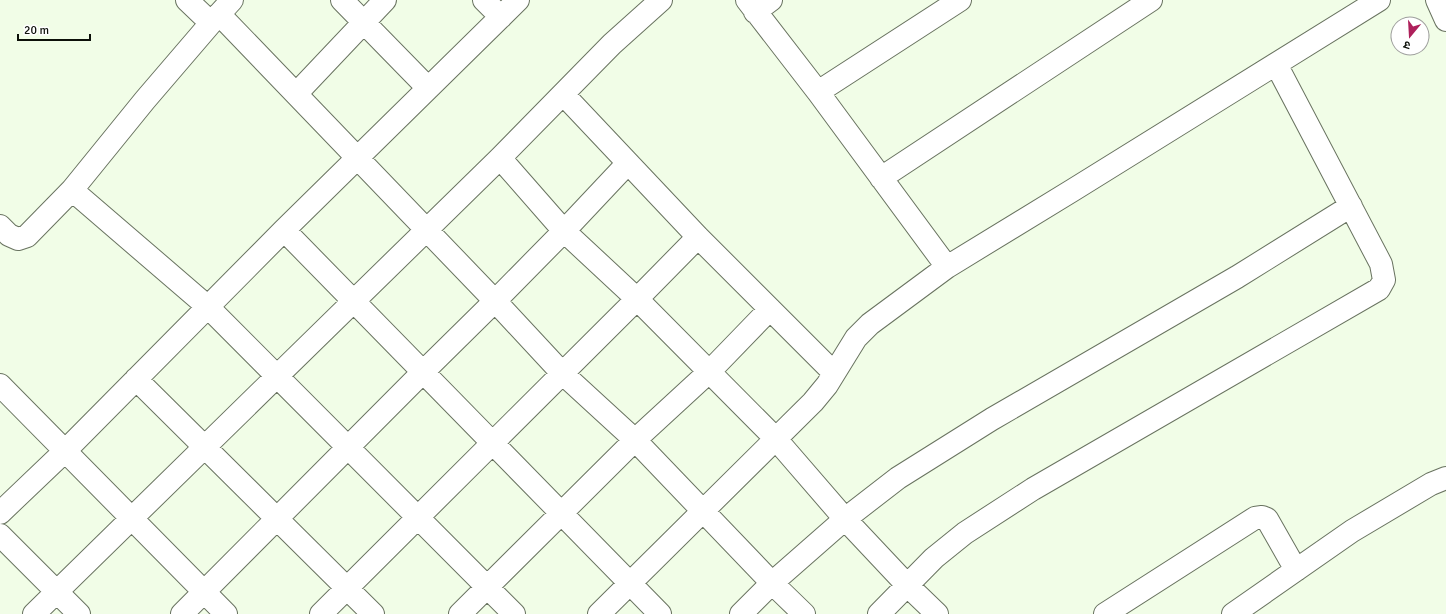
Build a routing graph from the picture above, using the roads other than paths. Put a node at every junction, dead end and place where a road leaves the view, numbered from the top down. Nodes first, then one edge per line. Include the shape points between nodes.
1 (187, 0) edge
2 (342, 0) edge
3 (385, 0) edge
4 (484, 0) edge
5 (518, 0) edge
6 (661, 0) edge
7 (960, 0) edge
8 (1151, 0) edge
9 (1380, 0) edge
10 (1437, 0) edge
11 (758, 4) edge
12 (221, 13) edge
13 (501, 17) junction
14 (1446, 20) edge
15 (364, 22) junction
16 (1276, 64) junction
17 (428, 88) junction
18 (818, 92) junction
19 (296, 94) junction
20 (563, 94) junction
21 (500, 158) junction
22 (358, 159) junction
23 (628, 163) junction
24 (881, 178) junction
25 (72, 190) junction
26 (1351, 206) junction
27 (0, 226) edge
28 (284, 230) junction
29 (427, 230) junction
30 (564, 231) junction
31 (698, 237) junction
32 (947, 267) junction
33 (637, 299) junction
34 (354, 301) junction
35 (495, 301) junction
36 (208, 307) junction
37 (770, 309) junction
38 (710, 371) junction
39 (423, 372) junction
40 (562, 373) junction
41 (834, 373) junction
42 (276, 376) junction
43 (136, 379) junction
44 (2, 391) edge
45 (775, 438) junction
46 (635, 440) junction
47 (492, 443) junction
48 (204, 447) junction
49 (348, 448) junction
50 (65, 451) junction
51 (1446, 478) edge
52 (703, 511) junction
53 (0, 513) edge
54 (561, 514) junction
55 (418, 518) junction
56 (131, 519) junction
57 (277, 519) junction
58 (845, 519) junction
59 (0, 535) edge
60 (1296, 570) junction
61 (772, 583) junction
62 (630, 584) junction
63 (908, 586) junction
64 (347, 588) junction
65 (487, 588) junction
66 (57, 592) junction
67 (204, 592) junction
68 (34, 614) edge
69 (79, 614) edge
70 (182, 614) edge
71 (226, 614) edge
72 (321, 614) edge
73 (373, 614) edge
74 (460, 614) edge
75 (514, 614) edge
76 (599, 614) edge
77 (660, 614) edge
78 (741, 614) edge
79 (804, 614) edge
80 (879, 614) edge
81 (937, 614) edge
82 (1105, 614) edge
83 (1232, 614) edge

1 - 12 street
2 - 15 street
3 - 15 street
4 - 13 street
5 - 13 street
6 - 20 street via 612,44
7 - 18 street
8 - 24 street
9 - 16 street
10 - 14 street
11 - 18 street
12 - 19 street
12 - 25 street via 145,100
13 - 17 street
15 - 17 street
15 - 19 street
16 - 26 street
16 - 32 street
17 - 22 street
18 - 24 street
19 - 22 street
20 - 21 street
20 - 23 street
21 - 29 street
21 - 30 street
22 - 28 street
22 - 29 street
23 - 30 street
23 - 31 street
24 - 32 street
25 - 27 street via 27,236 18,239 9,235
25 - 36 street
26 - 58 street via 1237,277 985,423 898,478
26 - 63 street via 1381,264 1384,280 1379,289 1033,489 965,533 934,558
28 - 34 street
28 - 36 street
29 - 34 street
29 - 35 street
30 - 33 street
30 - 35 street
31 - 33 street
31 - 37 street
32 - 41 street via 870,324 856,338
33 - 38 street
33 - 40 street
34 - 39 street
34 - 42 street
35 - 39 street
35 - 40 street
36 - 42 street
36 - 43 street
37 - 38 street
37 - 41 street
38 - 45 street
38 - 46 street
39 - 47 street
39 - 49 street
40 - 46 street
40 - 47 street
41 - 45 street via 813,402
42 - 48 street
42 - 49 street
43 - 48 street
43 - 50 street
44 - 50 street
45 - 52 street
45 - 58 street
46 - 52 street
46 - 54 street
47 - 54 street
47 - 55 street
48 - 56 street
48 - 57 street
49 - 55 street
49 - 57 street
50 - 53 street
50 - 56 street
51 - 60 street via 1431,484 1352,531
52 - 61 street
52 - 62 street
54 - 62 street
54 - 65 street
55 - 64 street
55 - 65 street
56 - 66 street
56 - 67 street
57 - 64 street
57 - 67 street
58 - 61 street
58 - 63 street
59 - 66 street
60 - 82 street via 1267,519 1255,518
60 - 83 street
61 - 78 street
61 - 79 street
62 - 76 street
62 - 77 street
63 - 80 street
63 - 81 street
64 - 72 street
64 - 73 street
65 - 74 street
65 - 75 street
66 - 68 street
66 - 69 street
67 - 70 street
67 - 71 street

